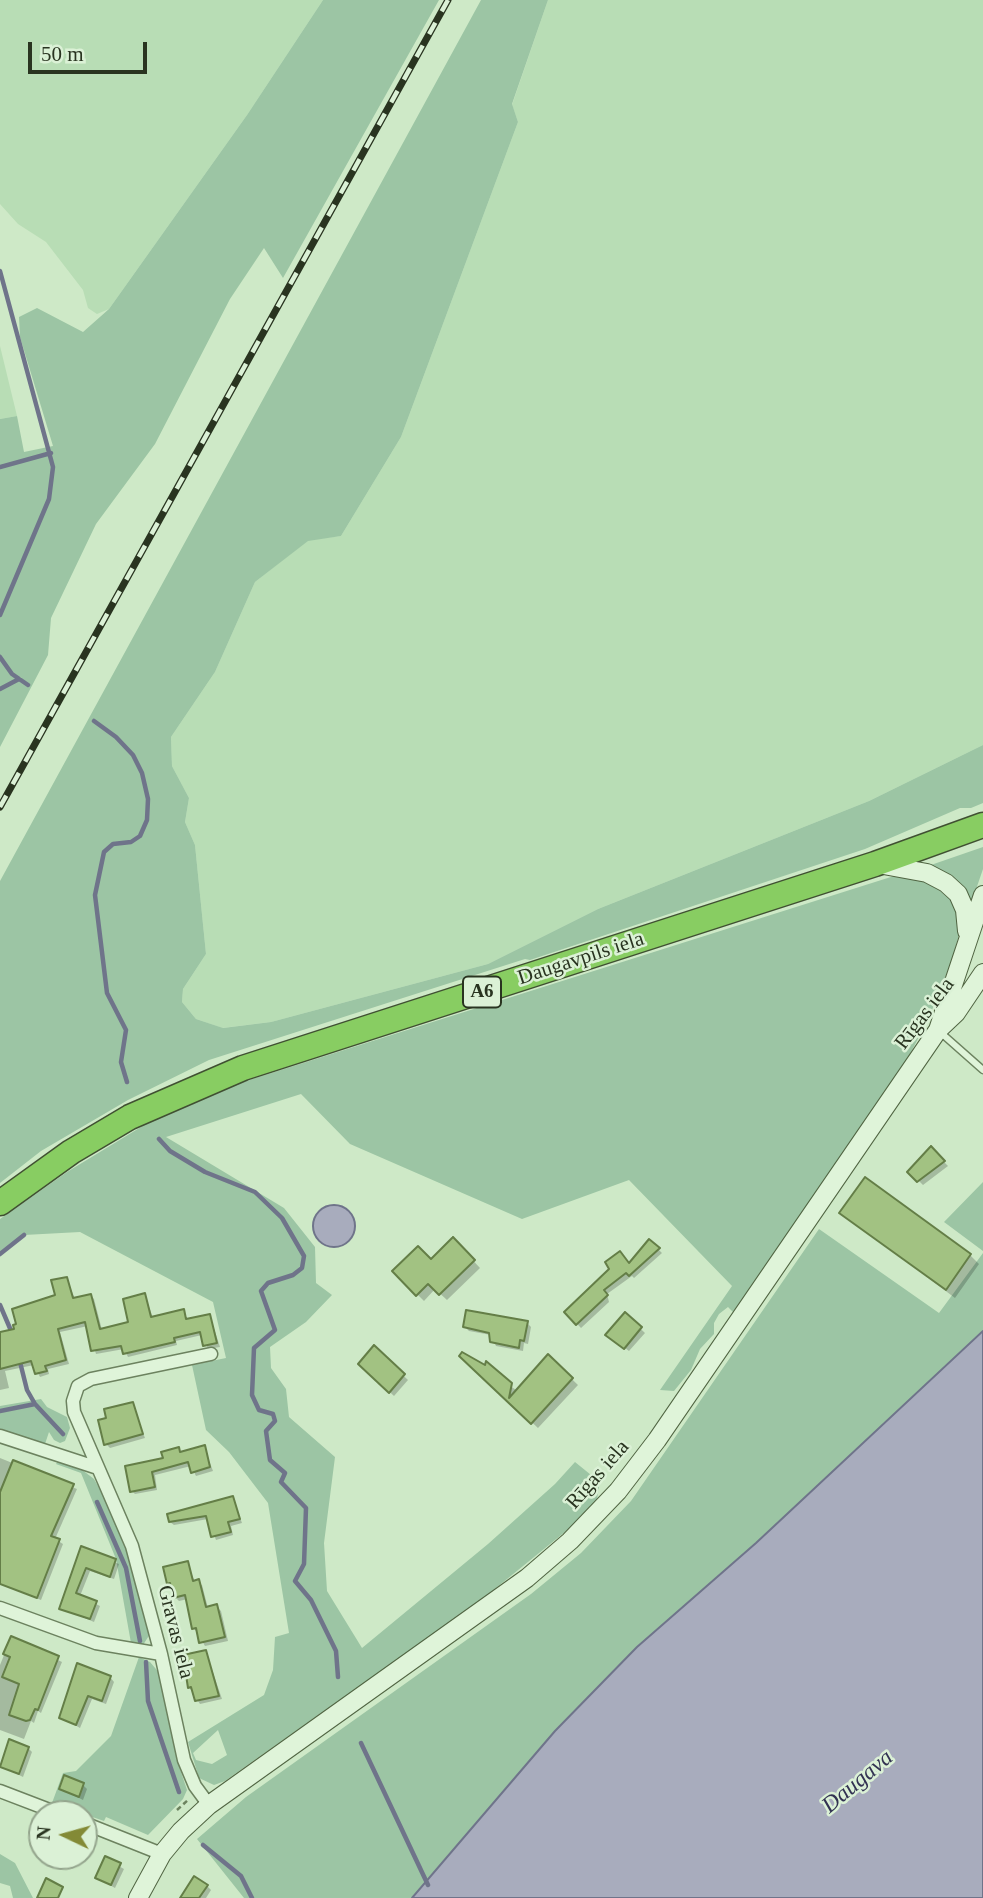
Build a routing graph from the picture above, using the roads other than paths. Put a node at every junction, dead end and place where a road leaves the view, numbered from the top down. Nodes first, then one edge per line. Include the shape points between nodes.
1 (983, 825) edge
2 (875, 864) junction
3 (983, 895) edge
4 (967, 941) junction
5 (983, 973) edge
6 (938, 1030) junction
7 (983, 1070) edge
8 (0, 1203) edge
9 (211, 1354) dead end
10 (0, 1436) edge
11 (98, 1468) junction
12 (0, 1608) edge
13 (161, 1654) junction
14 (0, 1791) edge
15 (28, 1802) edge
16 (209, 1805) junction
17 (98, 1829) edge
18 (162, 1854) junction
19 (138, 1898) edge

1 - 2 highway, Daugavpils iela / A6
2 - 4 main road via 927,873 946,883 965,910
2 - 8 highway, Daugavpils iela / A6 via 243,1068 130,1117
3 - 4 main road
4 - 6 main road
5 - 6 main road, Rīgas iela via 956,1013
6 - 7 lane
6 - 16 main road, Rīgas iela via 618,1491 527,1577
9 - 11 street, Gravas iela via 103,1376 78,1386 74,1412
10 - 11 street
11 - 13 street, Gravas iela via 132,1546
12 - 13 street via 96,1643
13 - 16 street, Gravas iela via 184,1759
14 - 15 street
16 - 18 main road, Rīgas iela
17 - 18 street
18 - 19 main road, Rīgas iela

